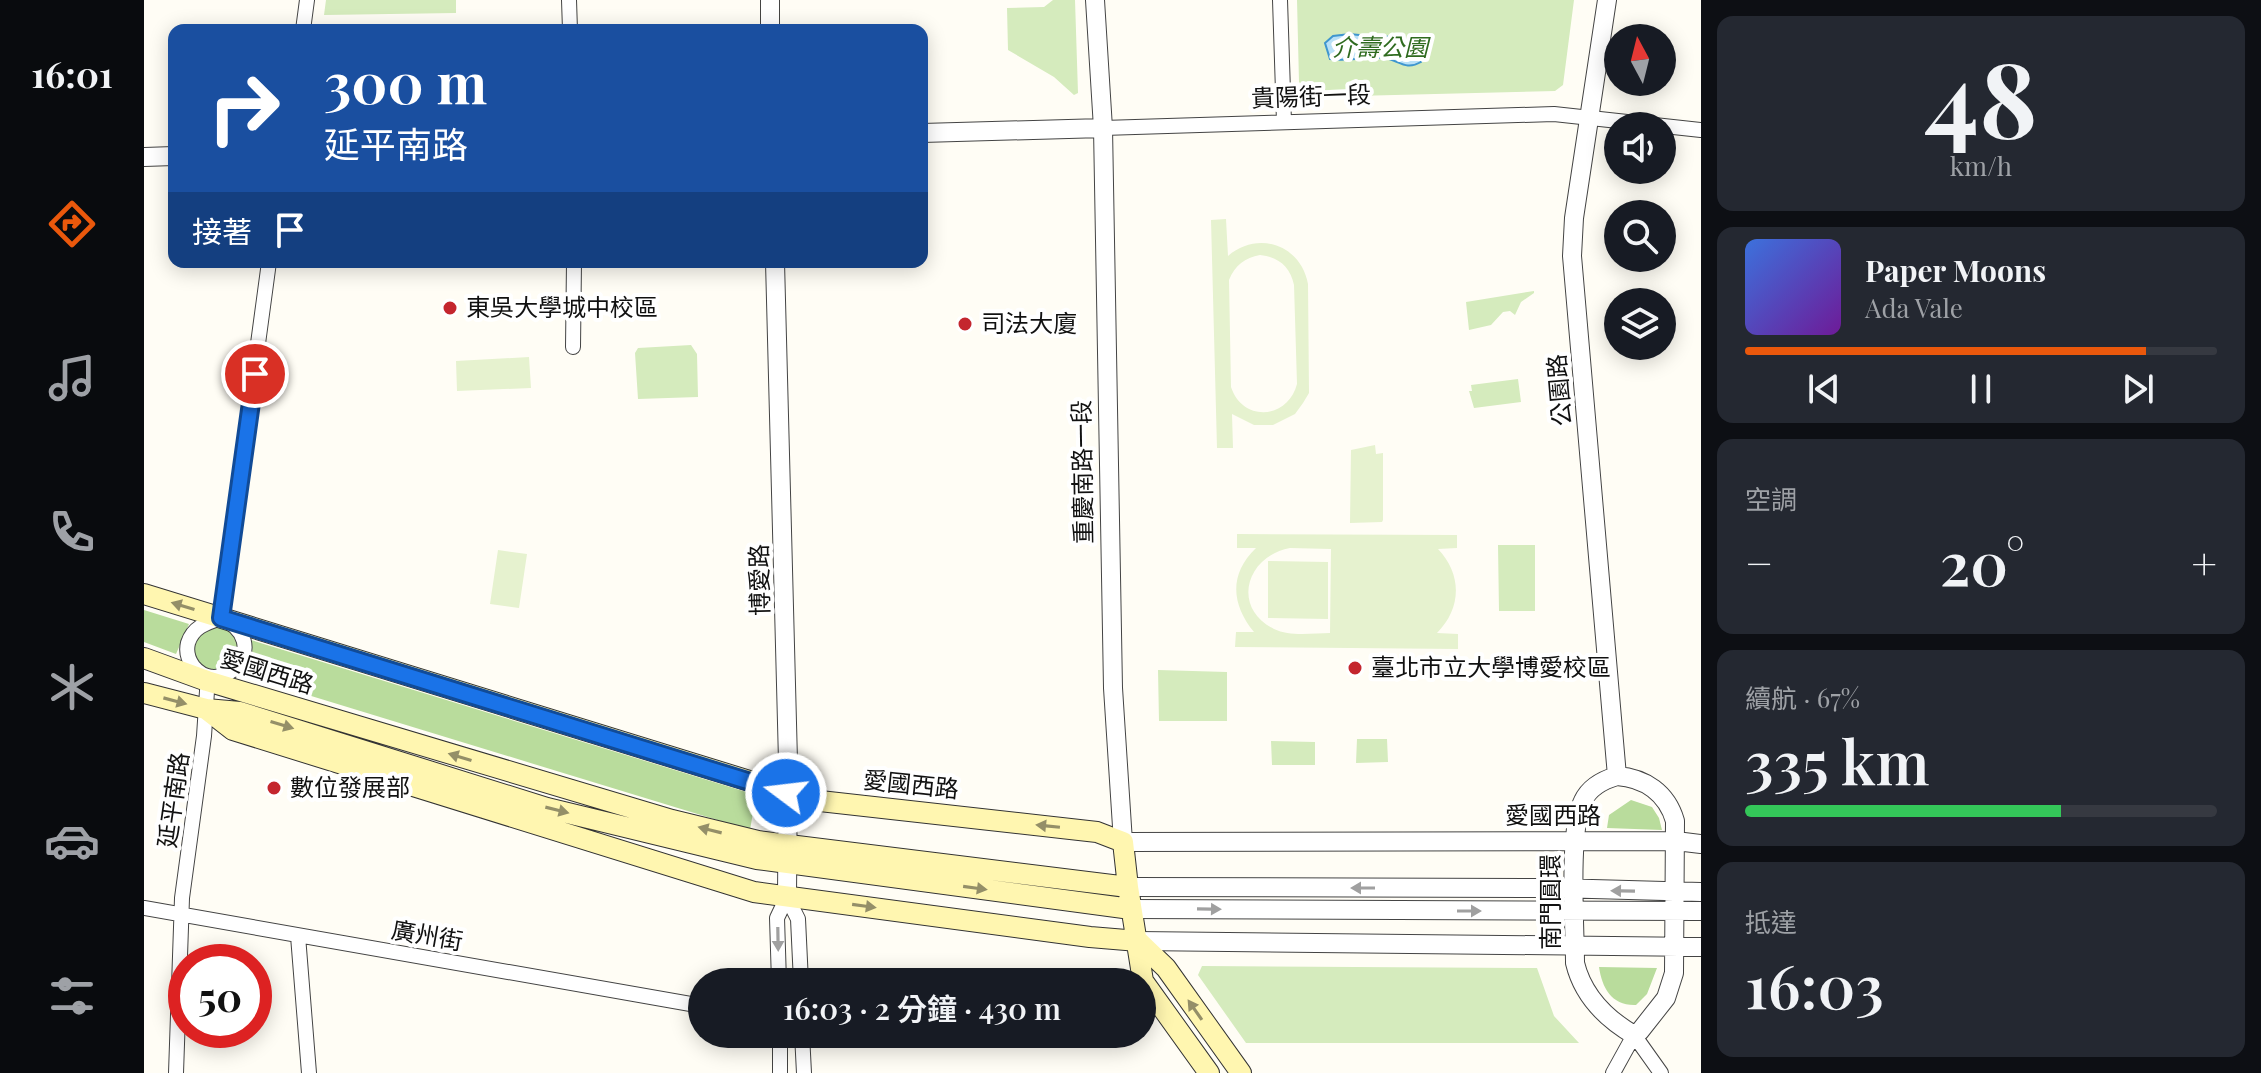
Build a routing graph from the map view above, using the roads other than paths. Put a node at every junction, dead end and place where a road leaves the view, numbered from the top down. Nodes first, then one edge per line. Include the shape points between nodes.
1 (307, 0) edge
2 (569, 0) edge
3 (770, 0) edge
4 (1095, 0) edge
5 (1280, 0) edge
6 (1607, 0) edge
7 (304, 24) edge
8 (570, 24) edge
9 (770, 24) edge
10 (1588, 116) junction
11 (1284, 122) junction
12 (1103, 128) junction
13 (1701, 130) edge
14 (928, 133) edge
15 (168, 156) edge
16 (144, 157) edge
17 (268, 268) edge
18 (574, 268) edge
19 (775, 268) edge
20 (573, 347) dead end
21 (144, 594) edge
22 (221, 618) junction
23 (144, 658) edge
24 (208, 678) junction
25 (144, 693) edge
26 (206, 709) junction
27 (1617, 776) junction
28 (786, 793) junction
29 (1676, 841) junction
30 (1123, 842) junction
31 (1576, 842) junction
32 (1701, 844) edge
33 (786, 854) junction
34 (1128, 887) junction
35 (1701, 892) edge
36 (787, 897) junction
37 (1574, 900) junction
38 (1675, 901) junction
39 (144, 908) edge
40 (1131, 909) junction
41 (1701, 911) edge
42 (181, 915) junction
43 (298, 936) junction
44 (1138, 941) junction
45 (1575, 944) junction
46 (1675, 946) junction
47 (1701, 947) edge
48 (779, 968) edge
49 (800, 968) edge
50 (688, 1004) edge
51 (1634, 1035) junction
52 (780, 1048) edge
53 (803, 1048) edge
54 (176, 1073) edge
55 (309, 1073) edge
56 (780, 1073) edge
57 (804, 1073) edge
58 (1209, 1073) edge
59 (1241, 1073) edge
60 (1613, 1073) edge
61 (1661, 1073) edge

1 - 7 street
2 - 8 street
3 - 9 street
4 - 12 street, 重慶南路一段
5 - 11 street
6 - 10 street, 公園路
10 - 11 street, 貴陽街一段
10 - 13 street, 貴陽街一段
10 - 27 street, 公園路 via 1572,256
11 - 12 street, 貴陽街一段
12 - 14 street, 貴陽街一段
12 - 30 street, 重慶南路一段 via 1113,688
15 - 16 street
17 - 22 street
18 - 20 street
19 - 28 street, 博愛路
22 -> 21 main road, 愛國西路
22 - 24 street via 201,626 189,641 192,665
22 - 24 street via 240,631 243,657 233,671
22 - 28 main road, 愛國西路
23 - 24 main road, 愛國西路
24 - 26 street, 延平南路
33 -> 24 main road, 愛國西路 via 758,841 672,820
25 -> 26 main road, 愛國西路
26 -> 33 main road, 愛國西路 via 240,712 547,808 757,859
26 - 36 main road, 愛國西路 via 233,730 741,888
26 - 42 street, 延平南路
27 - 29 street via 1631,777 1661,794 1672,808
27 - 31 street, 南門圓環 via 1580,805
30 -> 28 main road, 愛國西路 via 1097,832
28 - 33 street, 博愛路
29 - 31 street, 愛國西路
29 - 32 street, 愛國西路
29 - 38 street
30 - 31 street, 愛國西路
30 - 34 main road, 重慶南路一段
31 - 37 street, 南門圓環
33 - 34 main road, 愛國西路
33 - 36 street, 博愛路
33 -> 40 main road, 愛國西路
37 -> 34 street, 愛國西路
34 - 40 main road, 重慶南路一段
35 - 38 street, 愛國西路
36 -> 44 main road, 愛國西路
36 -> 48 street, 博愛路 via 777,918
36 - 49 street, 博愛路 via 798,919
37 - 38 street, 愛國西路
40 -> 37 street, 愛國西路
37 - 45 street, 南門圓環
38 - 41 street, 愛國西路
38 - 46 street
39 - 42 street, 廣州街
40 - 44 main road, 重慶南路一段
42 - 43 street, 廣州街
42 - 54 street, 延平南路
43 - 50 street, 廣州街
43 - 55 street
44 - 45 street, 愛國西路
44 - 58 main road, 重慶南路一段 via 1143,981
59 -> 44 main road via 1166,968
45 - 46 street, 愛國西路
45 - 51 street, 南門圓環 via 1579,980 1588,995
46 - 47 street, 愛國西路
46 - 51 street via 1666,998
51 - 60 street
51 - 61 street
52 - 56 street
53 - 57 street

